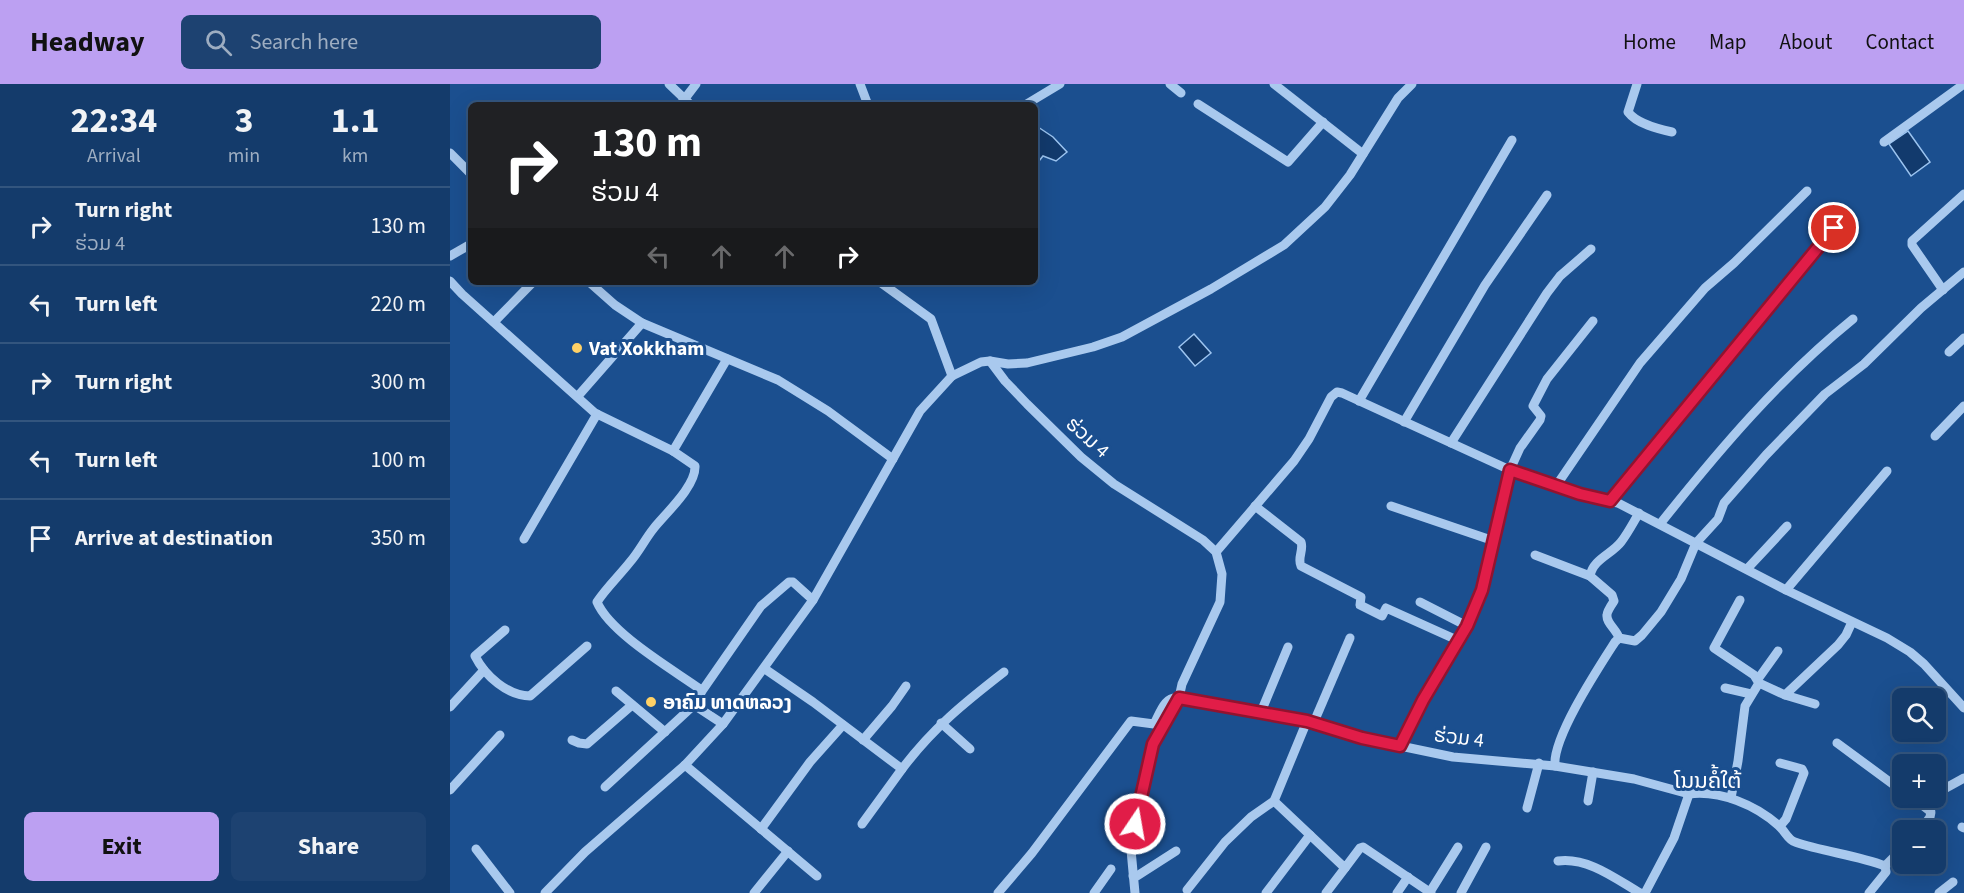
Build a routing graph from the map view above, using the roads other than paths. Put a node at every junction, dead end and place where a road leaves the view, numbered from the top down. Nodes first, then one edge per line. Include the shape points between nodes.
1 (669, 84) edge
2 (696, 84) edge
3 (860, 84) edge
4 (1060, 84) edge
5 (1171, 84) edge
6 (1274, 84) edge
7 (1412, 84) edge
8 (1637, 84) edge
9 (1964, 84) edge
10 (1181, 93) dead end
11 (684, 102) edge
12 (686, 102) edge
13 (867, 102) edge
14 (1030, 102) edge
15 (1198, 104) dead end
16 (1323, 122) junction
17 (1672, 132) dead end
18 (1512, 140) dead end
19 (1884, 142) dead end
20 (450, 153) edge
21 (1363, 154) junction
22 (468, 168) edge
23 (1807, 191) dead end
24 (1964, 194) edge
25 (1547, 195) dead end
26 (1834, 228) dead end
27 (468, 246) edge
28 (1592, 249) dead end
29 (450, 256) edge
30 (1964, 272) edge
31 (450, 281) edge
32 (530, 285) edge
33 (592, 285) edge
34 (884, 285) edge
35 (1943, 290) junction
36 (1852, 319) dead end
37 (1593, 321) dead end
38 (494, 322) junction
39 (642, 323) junction
40 (1964, 338) edge
41 (1949, 352) dead end
42 (727, 359) junction
43 (990, 361) junction
44 (952, 376) junction
45 (578, 396) junction
46 (1359, 401) junction
47 (1964, 406) edge
48 (597, 414) junction
49 (1404, 422) junction
50 (1935, 436) dead end
51 (1451, 443) junction
52 (673, 451) junction
53 (893, 459) junction
54 (1510, 470) junction
55 (1887, 471) dead end
56 (1556, 486) junction
57 (1610, 501) junction
58 (1255, 506) junction
59 (1391, 506) dead end
60 (1639, 513) junction
61 (1660, 524) junction
62 (1787, 526) dead end
63 (524, 539) dead end
64 (1494, 541) junction
65 (1696, 543) junction
66 (1216, 552) junction
67 (1535, 555) dead end
68 (1747, 569) junction
69 (1590, 576) junction
70 (1786, 590) junction
71 (813, 600) junction
72 (1740, 600) dead end
73 (1420, 602) dead end
74 (1852, 622) junction
75 (1467, 626) junction
76 (505, 630) dead end
77 (1350, 638) dead end
78 (1619, 638) junction
79 (1457, 640) junction
80 (587, 646) dead end
81 (1288, 647) dead end
82 (1778, 651) dead end
83 (765, 669) junction
84 (484, 670) junction
85 (1004, 672) dead end
86 (1759, 681) junction
87 (906, 686) dead end
88 (1725, 688) dead end
89 (616, 691) dead end
90 (702, 691) junction
91 (1751, 694) junction
92 (1785, 695) junction
93 (1179, 698) junction
94 (1815, 704) dead end
95 (632, 705) junction
96 (694, 705) junction
97 (450, 707) edge
98 (1964, 708) edge
99 (1261, 712) junction
100 (1311, 722) junction
101 (941, 723) junction
102 (723, 724) junction
103 (843, 725) junction
104 (1159, 725) junction
105 (664, 732) junction
106 (500, 735) dead end
107 (572, 740) dead end
108 (863, 740) junction
109 (1837, 743) dead end
110 (1400, 746) junction
111 (970, 749) dead end
112 (1539, 763) junction
113 (1780, 763) dead end
114 (685, 765) junction
115 (1555, 766) junction
116 (902, 769) junction
117 (1593, 772) junction
118 (1964, 777) edge
119 (1892, 784) edge
120 (605, 787) dead end
121 (1946, 788) edge
122 (450, 790) edge
123 (1689, 794) junction
124 (1731, 798) junction
125 (1274, 801) junction
126 (1588, 801) dead end
127 (1527, 807) dead end
128 (862, 825) dead end
129 (1780, 826) junction
130 (761, 829) junction
131 (1310, 834) junction
132 (1458, 847) dead end
133 (1486, 847) dead end
134 (476, 849) dead end
135 (788, 851) junction
136 (1176, 851) dead end
137 (1892, 859) edge
138 (1558, 861) dead end
139 (1885, 866) junction
140 (1345, 868) junction
141 (1111, 869) dead end
142 (816, 876) dead end
143 (1133, 876) junction
144 (1408, 877) junction
145 (1953, 882) dead end
146 (1187, 890) dead end
147 (1646, 892) edge
148 (510, 893) edge
149 (545, 893) edge
150 (754, 893) edge
151 (998, 893) edge
152 (1094, 893) edge
153 (1135, 893) edge
154 (1266, 893) edge
155 (1326, 893) edge
156 (1397, 893) edge
157 (1430, 893) edge
158 (1461, 893) edge
159 (1869, 893) edge
160 (1939, 893) edge

1 - 11 street
2 - 12 street
3 - 13 street
4 - 14 street
5 - 10 street
6 - 16 street
7 - 21 street via 1398,98
8 - 17 street via 1628,112 1657,129
9 - 19 street
15 - 16 street via 1288,162
16 - 21 street
18 - 46 street
20 - 22 street
21 - 43 street via 1325,207 1284,245 1156,320 1122,337 1068,354 1027,363
23 - 56 street via 1705,288 1640,363
24 - 35 street via 1912,241
25 - 49 street via 1485,285
26 - 57 street
27 - 29 street
28 - 51 street via 1560,276 1547,293
30 - 35 street
31 - 38 street
32 - 38 street
33 - 39 street
34 - 44 street via 931,319
35 - 65 street via 1797,422 1724,503 1715,524
36 - 61 street via 1756,409
37 - 54 street via 1547,379 1533,406 1540,420
38 - 45 street
39 - 42 street
39 - 45 street
40 - 41 street
42 - 52 street
42 - 53 street via 778,380
43 - 44 street
43 - 66 street, ຮ່ວມ 4 via 1027,404 1082,457 1114,484
44 - 53 street via 920,411
45 - 48 street
46 - 49 street
46 - 58 street via 1337,392 1331,397 1304,446
47 - 50 street
48 - 52 street
48 - 63 street
49 - 51 street
51 - 54 street
52 - 90 street via 695,466 691,481 597,604 638,645
53 - 71 street
54 - 56 street
54 - 64 street
55 - 70 street
56 - 57 street
57 - 60 street
58 - 66 street
58 - 79 street via 1301,542 1301,566 1361,597 1360,604 1382,616 1386,608
59 - 64 street
60 - 61 street
60 - 69 street via 1621,543 1596,563
61 - 65 street
62 - 68 street
64 - 75 street via 1482,590
65 - 68 street
65 - 78 street via 1661,612 1635,641
66 - 93 street via 1222,574 1220,602
67 - 69 street
68 - 70 street
69 - 78 street via 1612,595 1614,601 1607,618
70 - 74 street
71 - 83 street
71 - 90 street via 789,582 761,606
72 - 86 street via 1714,648
73 - 75 street
74 - 92 street via 1838,645
74 - 98 street via 1910,652
75 - 79 street
76 - 84 street via 475,656
77 - 100 street
78 - 115 street via 1559,743
79 - 110 street
80 - 84 street via 530,696 503,687
81 - 99 street
82 - 86 street
83 - 102 street
83 - 103 street
84 - 97 street
85 - 101 street
86 - 91 street
86 - 92 street
87 - 108 street
88 - 91 street
89 - 95 street
90 - 96 street
91 - 124 street via 1745,706
92 - 94 street
93 - 99 street, ຮ່ວມ 4
93 - 104 street
95 - 105 street
95 - 107 street via 587,744
96 - 102 street
96 - 105 street
99 - 100 street, ຮ່ວມ 4
100 - 110 street, ຮ່ວມ 4
100 - 125 street
101 - 111 street
101 - 116 street
102 - 114 street
103 - 108 street
103 - 130 street via 810,762
104 - 143 street via 1134,828
104 - 151 street via 1131,721
105 - 120 street
106 - 122 street
108 - 116 street
109 - 119 street
110 - 112 street, ຮ່ວມ 4 via 1454,757
112 - 115 street, ຮ່ວມ 4
112 - 127 street
113 - 129 street via 1804,773
114 - 130 street
114 - 149 street via 585,852
115 - 117 street, ຮ່ວມ 4
116 - 128 street
117 - 123 street, ຮ່ວມ 4
117 - 126 street
118 - 121 street
123 - 124 street, ຮ່ວມ 4
123 - 147 street via 1674,838
124 - 129 street, ຮ່ວມ 4
125 - 131 street
125 - 146 street via 1232,836
129 - 139 street, ຮ່ວມ 4 via 1792,842
130 - 135 street
131 - 140 street
131 - 154 street
132 - 157 street
133 - 158 street
134 - 148 street
135 - 142 street
135 - 150 street
136 - 143 street
137 - 139 street
138 - 147 street via 1599,869
139 - 159 street via 1886,872
140 - 144 street via 1363,846
140 - 155 street
141 - 152 street
143 - 153 street
144 - 156 street
144 - 157 street
145 - 160 street

